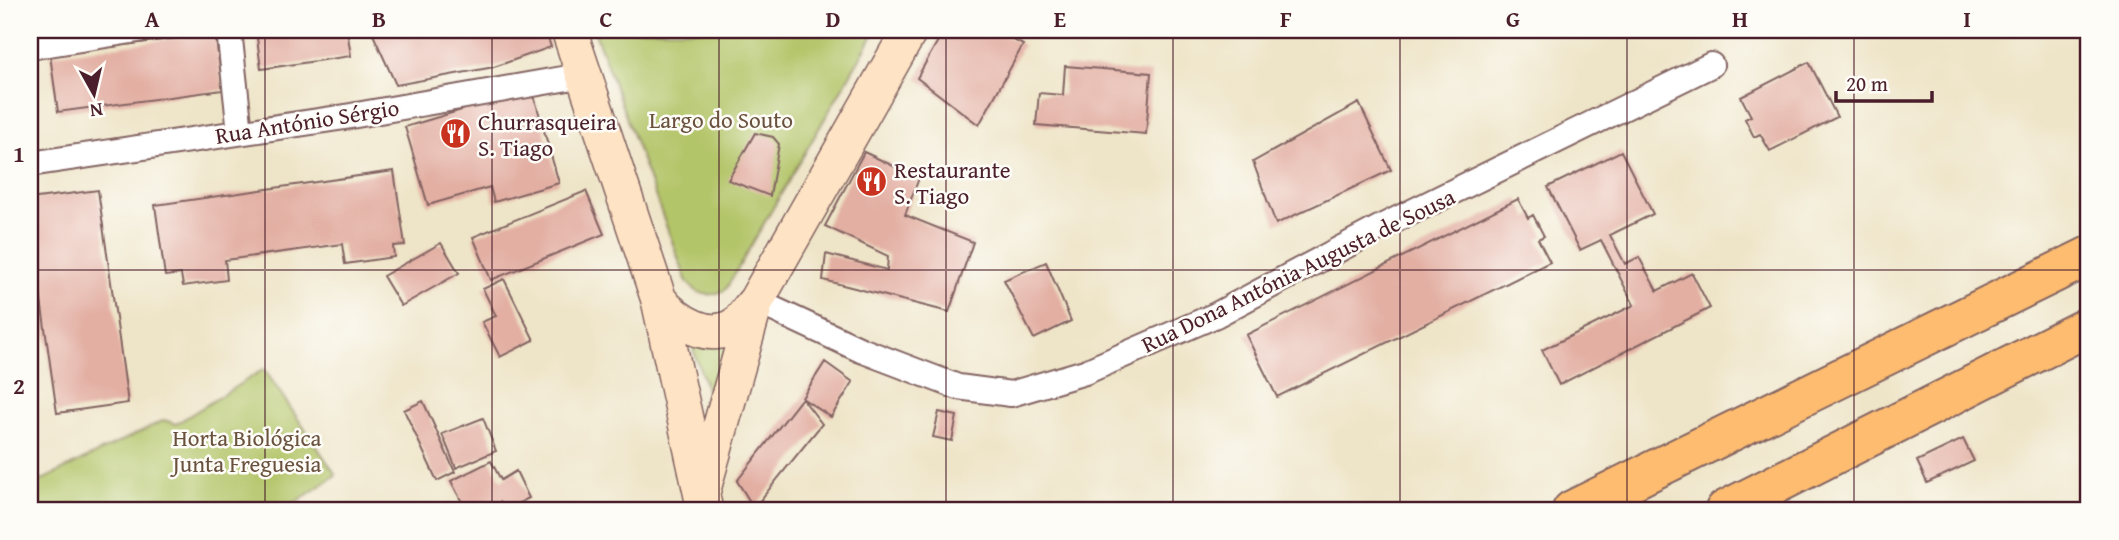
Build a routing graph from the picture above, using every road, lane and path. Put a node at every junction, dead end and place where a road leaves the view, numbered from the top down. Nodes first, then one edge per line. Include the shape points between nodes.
1 (138, 30) edge
2 (229, 30) edge
3 (569, 30) edge
4 (910, 30) edge
5 (74, 35) edge
6 (30, 47) edge
7 (1712, 65) dead end
8 (584, 75) junction
9 (240, 132) junction
10 (30, 164) edge
11 (2089, 256) edge
12 (659, 300) junction
13 (756, 300) junction
14 (2089, 326) edge
15 (703, 501) edge
16 (1572, 510) edge
17 (1725, 510) edge

1 - 5 street
2 - 9 street
3 - 8 main road
4 - 13 main road
5 - 6 street
7 - 13 street, Rua Dona Antónia Augusta de Sousa via 1379,228 1216,315 1085,372 1011,394 958,387 861,350
8 - 9 street, Rua António Sérgio
8 - 12 main road
9 - 10 street, Rua António Sérgio
11 - 16 highway
12 - 13 main road via 674,318 704,330 737,324
12 - 15 main road
13 - 15 main road
14 - 17 highway

